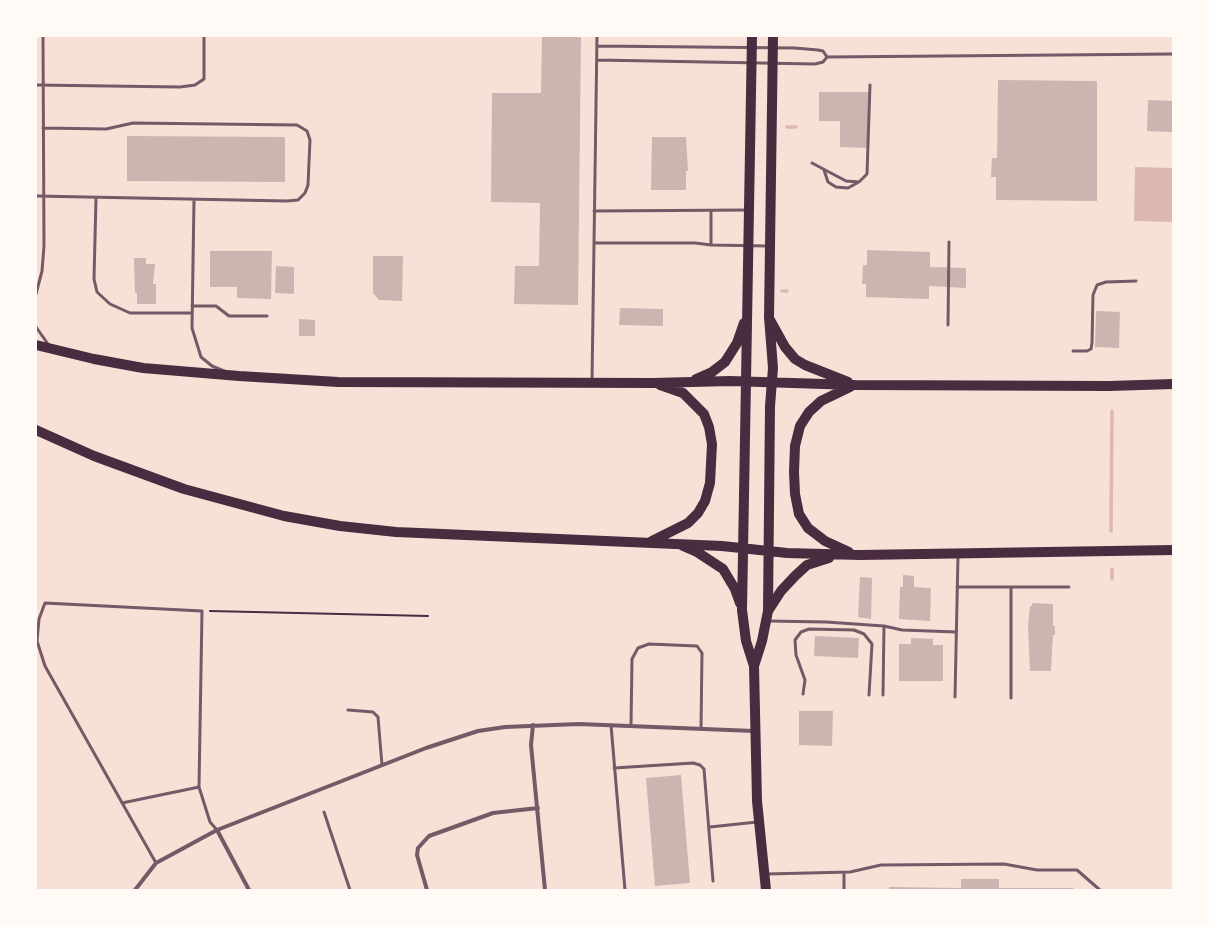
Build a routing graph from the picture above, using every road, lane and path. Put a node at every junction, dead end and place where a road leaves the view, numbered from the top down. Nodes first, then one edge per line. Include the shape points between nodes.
1 (43, 36) edge
2 (204, 36) edge
3 (597, 36) edge
4 (752, 36) edge
5 (773, 36) edge
6 (597, 46) junction
7 (751, 48) junction
8 (772, 48) junction
9 (1173, 54) edge
10 (827, 57) junction
11 (597, 60) junction
12 (751, 63) junction
13 (772, 63) junction
14 (870, 84) dead end
15 (36, 85) edge
16 (43, 85) junction
17 (43, 128) junction
18 (812, 163) dead end
19 (824, 170) junction
20 (859, 182) junction
21 (36, 196) edge
22 (43, 196) junction
23 (96, 198) junction
24 (194, 200) junction
25 (711, 210) junction
26 (749, 210) junction
27 (594, 211) junction
28 (949, 242) dead end
29 (594, 244) junction
30 (710, 245) junction
31 (748, 245) junction
32 (770, 246) junction
33 (1136, 281) dead end
34 (36, 294) edge
35 (192, 306) junction
36 (192, 313) junction
37 (267, 316) dead end
38 (747, 316) junction
39 (769, 317) junction
40 (948, 325) dead end
41 (36, 327) edge
42 (36, 345) edge
43 (57, 351) junction
44 (1073, 351) dead end
45 (239, 376) junction
46 (690, 381) junction
47 (746, 382) junction
48 (592, 383) junction
49 (653, 383) junction
50 (772, 384) junction
51 (1173, 384) edge
52 (855, 385) junction
53 (36, 430) edge
54 (646, 544) junction
55 (678, 544) junction
56 (743, 548) junction
57 (1173, 550) edge
58 (769, 551) junction
59 (958, 554) junction
60 (845, 555) junction
61 (860, 555) junction
62 (957, 587) junction
63 (1011, 587) junction
64 (1069, 587) dead end
65 (742, 610) junction
66 (202, 611) junction
67 (428, 616) dead end
68 (767, 616) junction
69 (884, 626) junction
70 (956, 632) junction
71 (754, 666) junction
72 (803, 694) dead end
73 (869, 695) dead end
74 (883, 695) dead end
75 (955, 697) dead end
76 (1011, 698) dead end
77 (348, 710) dead end
78 (533, 725) junction
79 (611, 725) junction
80 (631, 725) junction
81 (701, 729) junction
82 (754, 731) junction
83 (382, 765) junction
84 (614, 768) junction
85 (199, 786) junction
86 (122, 803) junction
87 (538, 808) junction
88 (324, 812) dead end
89 (759, 822) junction
90 (710, 827) junction
91 (217, 830) junction
92 (156, 863) junction
93 (844, 872) junction
94 (764, 874) junction
95 (713, 881) dead end
96 (135, 890) edge
97 (249, 890) edge
98 (350, 890) edge
99 (427, 890) edge
100 (545, 890) edge
101 (625, 890) edge
102 (766, 890) edge
103 (844, 890) edge
104 (1100, 890) edge

1 - 16 lane
2 - 16 lane via 204,79 196,85
3 - 6 lane
4 - 7 main road
5 - 8 main road
6 - 7 lane
6 - 11 lane
7 - 8 lane
7 - 12 main road
8 - 10 lane via 818,50
8 - 13 main road
9 - 10 lane
10 - 13 lane via 823,62 815,64
11 - 12 lane
11 - 27 lane
12 - 13 lane
12 - 26 main road
13 - 32 main road
14 - 20 lane via 869,169
15 - 16 lane
16 - 17 lane
17 - 22 lane
17 - 24 lane via 106,129 133,123 288,124 298,125 307,131 310,140 308,185 298,200
18 - 19 lane
19 - 20 lane via 846,181
19 - 20 lane via 828,182 836,187 848,188
21 - 22 lane
22 - 23 lane
22 - 34 lane via 43,261
23 - 24 lane
23 - 36 lane via 96,292 110,304 130,313
24 - 35 lane
25 - 26 lane
25 - 27 lane
25 - 30 lane
26 - 31 main road
27 - 29 lane
28 - 40 lane
29 - 30 lane
29 - 48 lane
30 - 31 lane
31 - 32 lane
31 - 38 main road
32 - 39 main road
33 - 44 lane via 1106,282 1097,285 1093,295 1091,348 1087,351
35 - 36 lane
35 - 37 lane via 216,306 228,316
36 - 45 lane via 192,328 201,357 212,366
38 - 46 main road via 737,342 725,362 712,372
38 - 47 main road
39 - 50 main road
39 - 52 main road via 795,359
41 - 43 lane via 41,336
42 - 43 main road
43 - 45 main road via 143,368
45 - 48 main road via 338,382
46 - 47 main road
46 - 49 main road
47 - 50 main road
47 - 56 main road
48 - 49 main road
49 - 54 main road via 683,393 704,414 709,427 710,483 705,501 698,513 681,527
50 - 52 main road
50 - 58 main road
51 - 52 main road
52 - 61 main road via 832,394 809,412 800,426 795,446 794,472 799,514 808,528 836,548
53 - 54 main road via 94,456 184,489 284,516 396,532
54 - 55 main road
55 - 56 main road
55 - 65 main road via 697,552 723,569 735,590
56 - 58 main road
56 - 65 main road
57 - 59 main road
58 - 60 main road
58 - 68 main road
59 - 61 main road
59 - 62 lane
60 - 61 main road
60 - 68 main road via 821,559 807,565 781,591
62 - 63 lane
62 - 70 lane
63 - 64 lane
63 - 76 lane
65 - 71 main road via 746,641
66 - 67 path
66 - 85 lane
66 - 86 lane via 45,603 39,619 37,641 45,666
68 - 69 lane
68 - 71 main road
69 - 70 lane via 902,630
69 - 74 lane
70 - 75 lane
71 - 82 main road
72 - 73 lane via 805,680 796,655 795,640 801,632 809,629 854,630 864,634 872,644
77 - 83 lane via 373,712 378,716
78 - 79 street
78 - 83 street via 478,731
78 - 87 street via 531,745
79 - 80 street
79 - 84 lane
80 - 81 street
80 - 81 lane via 632,659 638,648 649,644 697,646 702,652
81 - 82 street
82 - 89 main road
83 - 91 street
84 - 90 lane via 693,763 700,765 704,769
84 - 101 lane
85 - 86 lane
85 - 91 lane via 210,822
86 - 92 lane
87 - 99 street via 487,814 429,836 418,848 417,855
87 - 100 street
88 - 98 lane
89 - 90 lane
89 - 94 main road
90 - 95 lane
91 - 92 street
91 - 97 street
92 - 96 street
93 - 94 lane
93 - 103 lane
93 - 104 lane via 881,865 1004,864 1037,870 1077,870
94 - 102 main road

